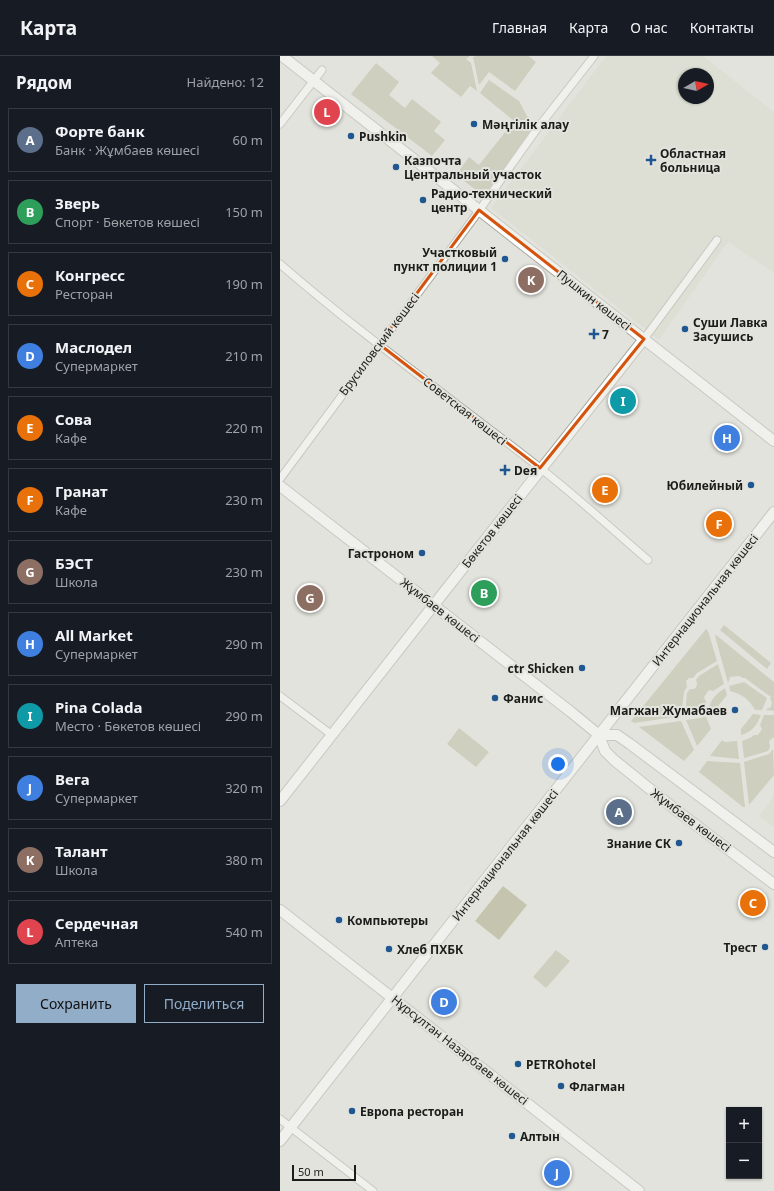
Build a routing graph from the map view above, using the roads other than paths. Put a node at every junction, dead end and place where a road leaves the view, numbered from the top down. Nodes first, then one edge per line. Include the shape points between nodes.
1 (282, 56) edge
2 (594, 56) edge
3 (322, 70) dead end
4 (314, 81) junction
5 (280, 124) edge
6 (479, 210) junction
7 (717, 240) dead end
8 (280, 264) edge
9 (644, 339) junction
10 (379, 344) junction
11 (774, 441) edge
12 (540, 468) junction
13 (280, 479) edge
14 (280, 486) edge
15 (774, 512) edge
16 (648, 560) dead end
17 (434, 606) junction
18 (280, 696) edge
19 (332, 735) junction
20 (599, 735) junction
21 (280, 801) edge
22 (774, 852) edge
23 (774, 884) edge
24 (280, 910) edge
25 (393, 998) junction
26 (280, 1118) edge
27 (291, 1127) junction
28 (280, 1141) edge
29 (373, 1191) edge
30 (639, 1191) edge

1 - 4 main road, Пушкин көшесі
2 - 6 street, Брусиловский көшесі via 537,128
3 - 4 street
4 - 5 street
4 - 6 main road, Пушкин көшесі
6 - 9 main road, Пушкин көшесі
6 - 10 street, Брусиловский көшесі
7 - 9 street, Бөкетов көшесі
8 - 10 street, Советская көшесі
9 - 11 main road, Пушкин көшесі
9 - 12 main road, Бөкетов көшесі
10 - 12 street, Советская көшесі
10 - 13 street, Брусиловский көшесі
12 - 16 street, Советская көшесі
12 - 17 main road, Бөкетов көшесі
14 - 17 main road, Жұмбаев көшесі
15 - 20 main road, Интернациональная көшесі
17 - 19 main road, Бөкетов көшесі
17 - 20 main road, Жұмбаев көшесі
18 - 19 street
19 - 21 main road, Бөкетов көшесі
20 - 22 main road, Жұмбаев көшесі via 618,736 630,744
20 - 23 main road, Жұмбаев көшесі via 605,751 614,760
20 - 25 main road, Интернациональная көшесі
24 - 25 main road, Нұрсұлтан Назарбаев көшесі
25 - 27 main road, Интернациональная көшесі
25 - 30 main road, Нұрсұлтан Назарбаев көшесі
26 - 27 street
27 - 28 main road, Интернациональная көшесі
27 - 29 street

